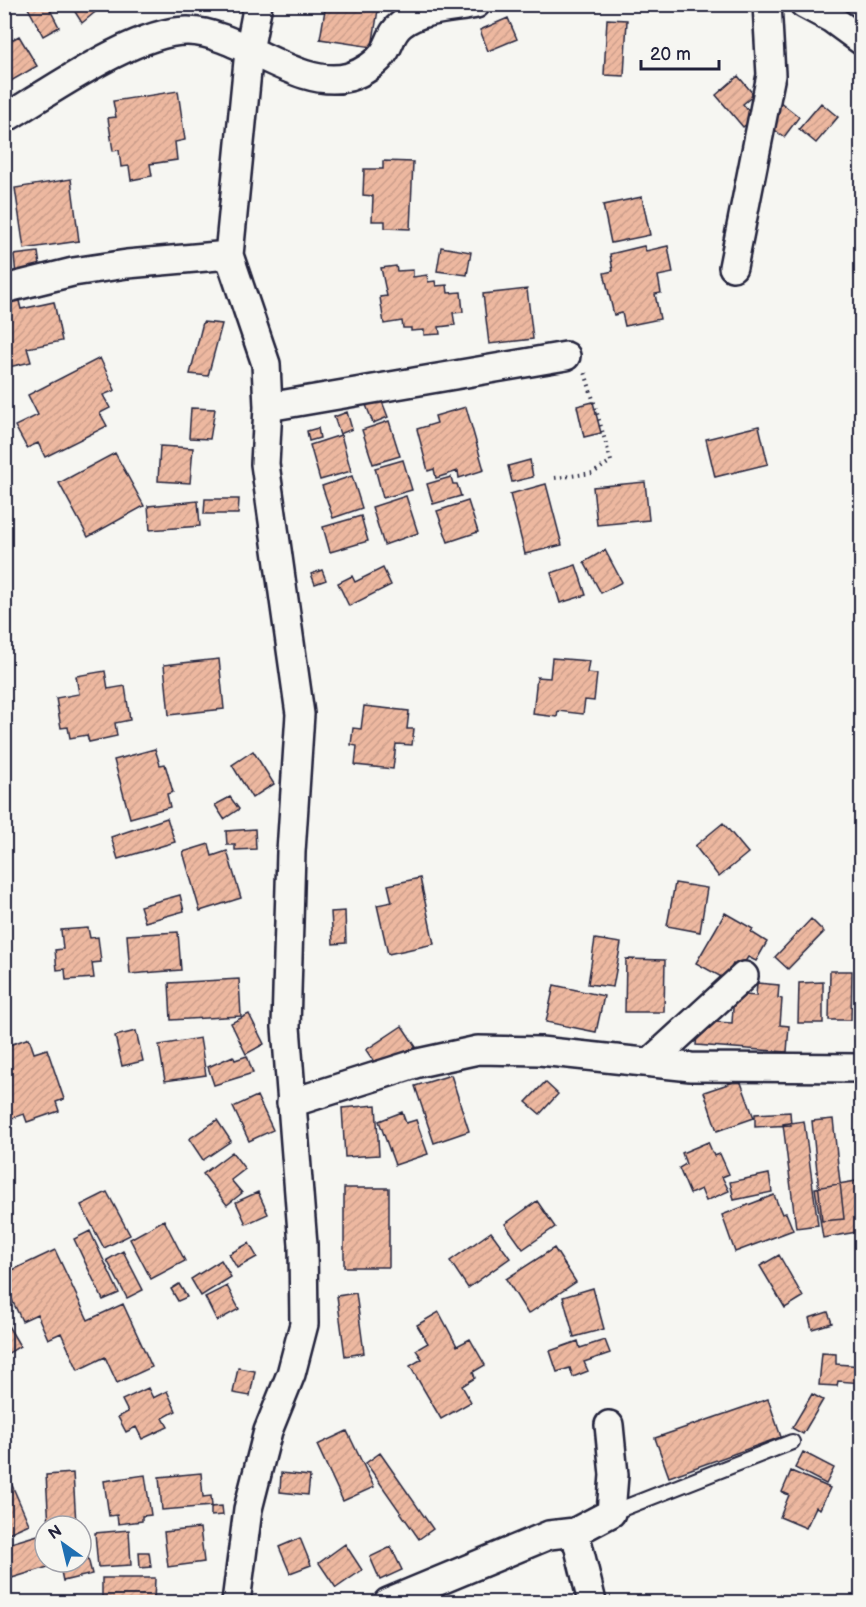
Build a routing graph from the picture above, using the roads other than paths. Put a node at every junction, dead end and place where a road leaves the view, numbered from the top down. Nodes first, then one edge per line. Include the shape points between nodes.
1 (258, 4) edge
2 (476, 4) edge
3 (767, 4) edge
4 (804, 4) edge
5 (861, 41) edge
6 (249, 51) junction
7 (4, 119) edge
8 (229, 255) junction
9 (733, 267) dead end
10 (4, 289) edge
11 (566, 356) road end
12 (268, 407) junction
13 (744, 976) dead end
14 (650, 1062) junction
15 (861, 1068) edge
16 (291, 1103) junction
17 (609, 1425) dead end
18 (792, 1442) dead end
19 (611, 1513) junction
20 (575, 1532) junction
21 (236, 1602) edge
22 (388, 1602) edge
23 (592, 1602) edge

1 - 6 street
2 - 6 street via 413,17 400,25 385,51 369,67 349,77 327,79 305,74
3 - 9 street via 771,75
4 - 5 street
6 - 7 street via 189,31 160,34 133,44
6 - 8 street
8 - 10 street via 73,272
8 - 12 street via 266,364
11 - 12 street
12 - 16 street via 265,464 300,714 286,1027
13 - 14 street
14 - 15 street via 691,1067
14 - 16 street via 540,1051 478,1050
16 - 21 street via 303,1245 304,1324 291,1374 268,1431 248,1509
17 - 19 street via 614,1475
18 - 19 lane
19 - 20 street
20 - 22 street via 549,1535
20 - 23 street

